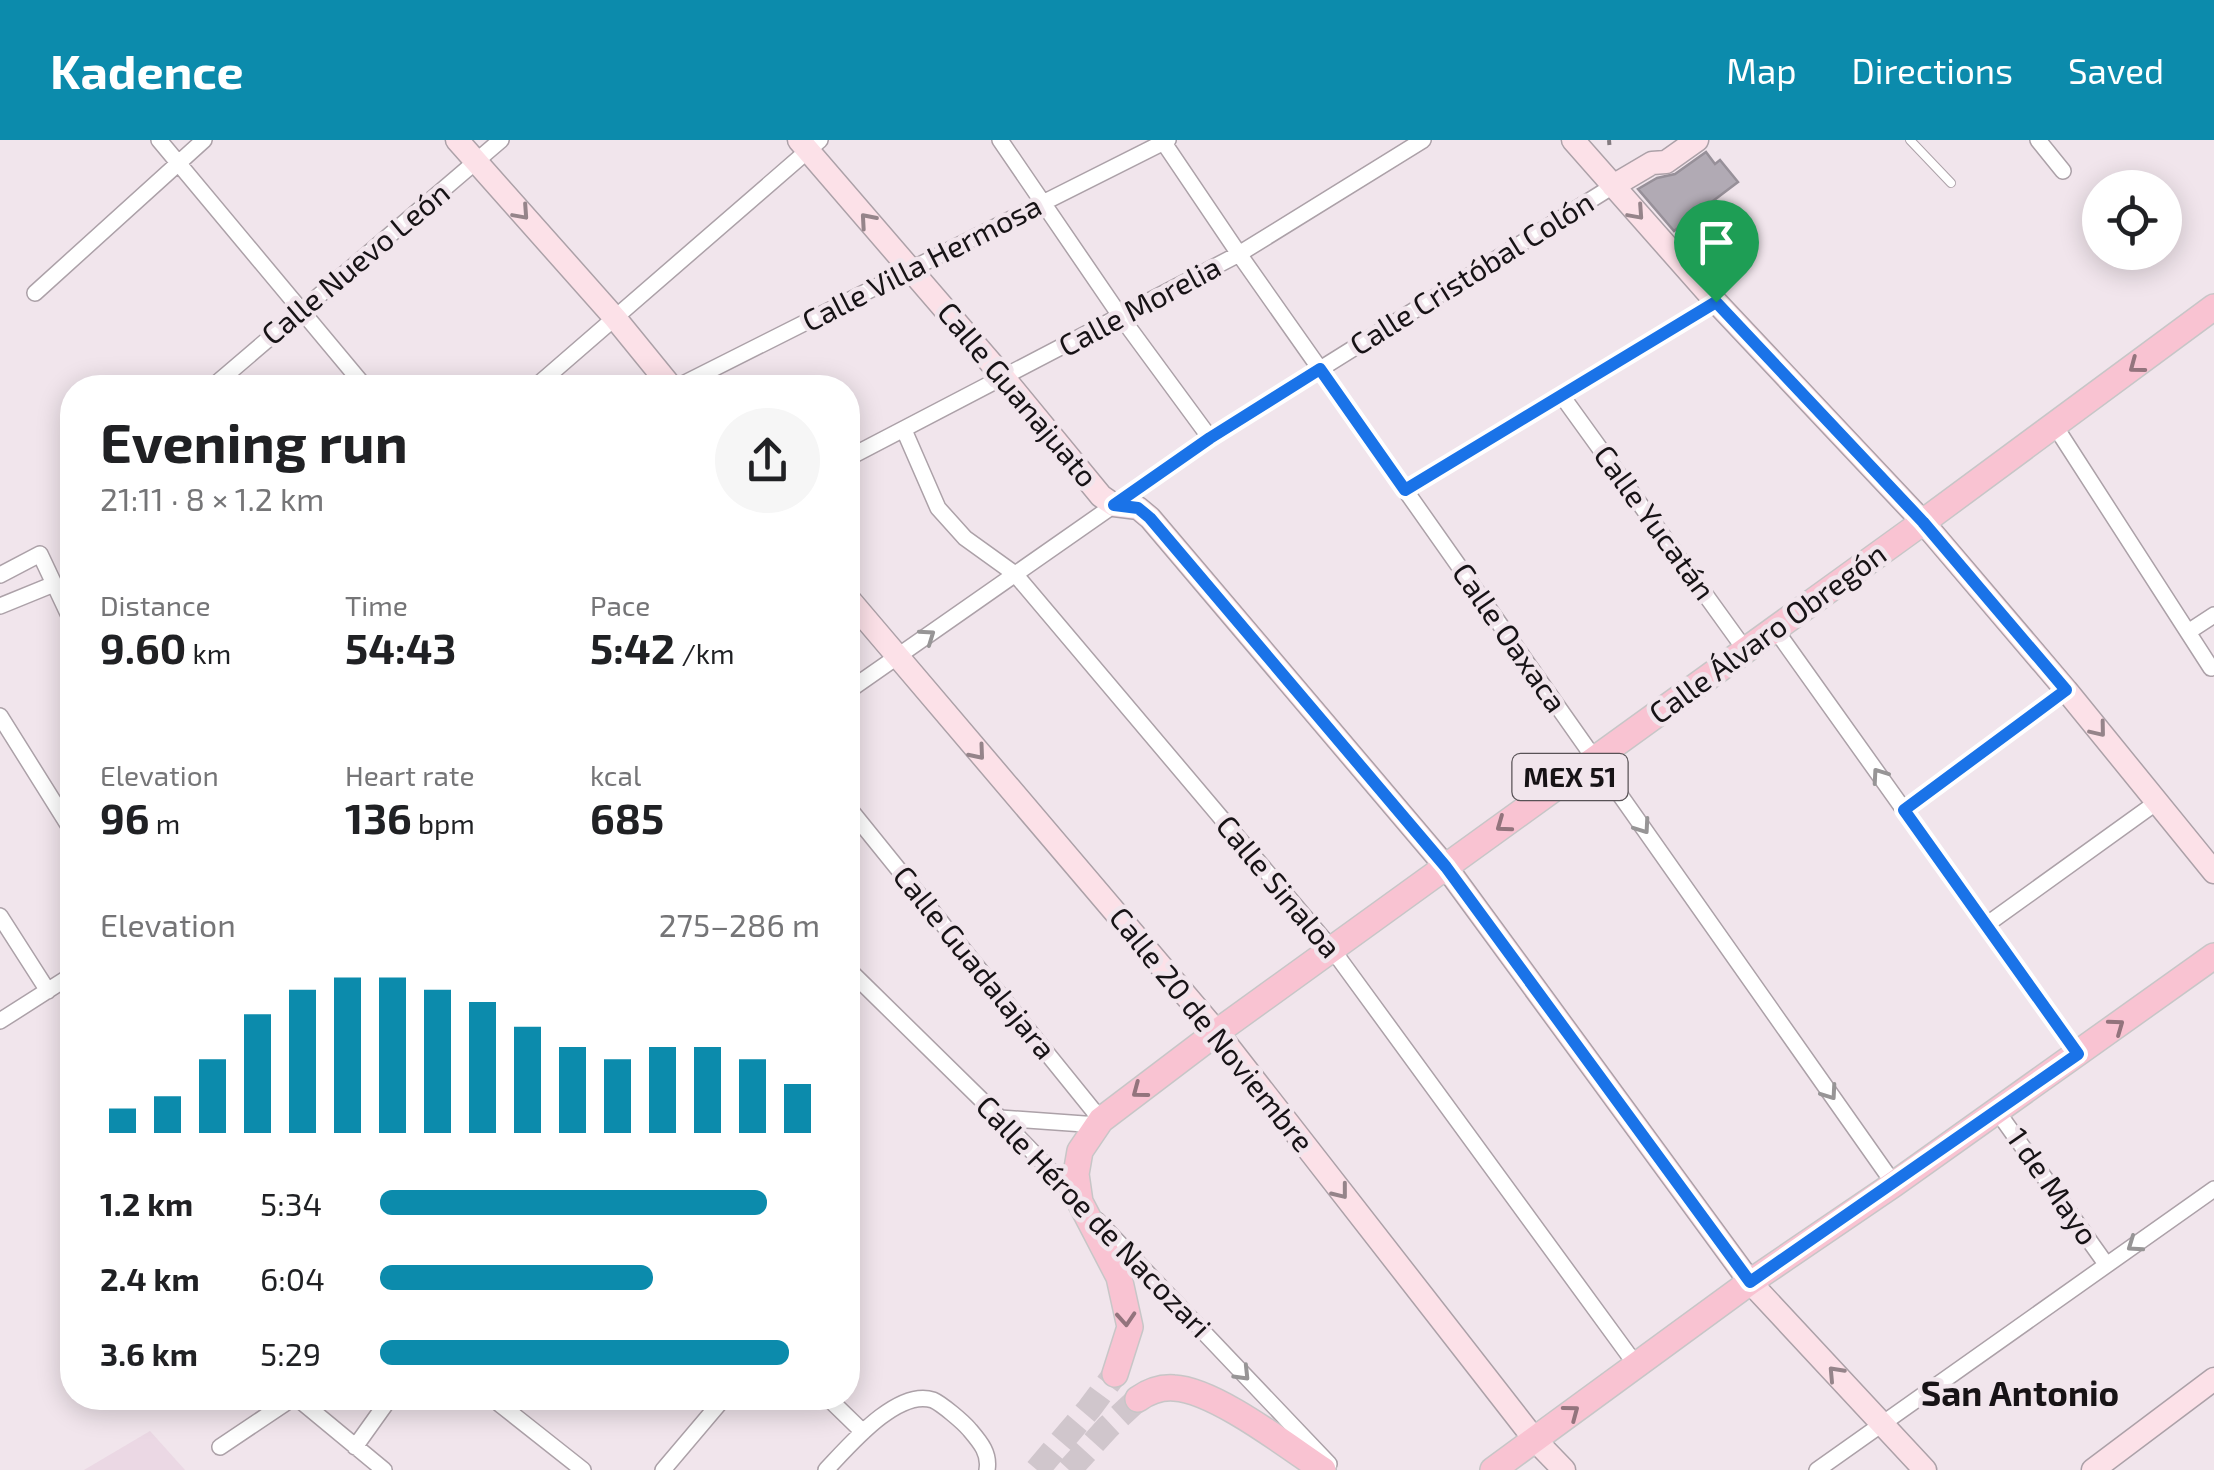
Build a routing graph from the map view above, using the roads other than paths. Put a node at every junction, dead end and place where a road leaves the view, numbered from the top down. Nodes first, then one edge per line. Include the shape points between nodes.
1 (159, 140) edge
2 (204, 140) edge
3 (457, 140) edge
4 (501, 140) edge
5 (1000, 140) edge
6 (1424, 140) edge
7 (1573, 140) edge
8 (1671, 140) edge
9 (1698, 140) edge
10 (1910, 140) edge
11 (2038, 140) edge
12 (1165, 141) edge
13 (809, 144) edge
14 (476, 162) junction
15 (179, 163) junction
16 (1652, 163) junction
17 (2063, 171) dead end
18 (1951, 182) dead end
19 (1613, 186) junction
20 (1042, 202) junction
21 (1239, 254) junction
22 (911, 270) junction
23 (35, 292) dead end
24 (1716, 302) junction
25 (302, 310) junction
26 (2212, 314) edge
27 (1121, 316) junction
28 (615, 318) junction
29 (1320, 369) junction
30 (226, 375) edge
31 (355, 375) edge
32 (549, 375) edge
33 (663, 375) edge
34 (700, 375) edge
35 (1004, 378) junction
36 (1562, 396) junction
37 (2055, 426) junction
38 (904, 430) junction
39 (1210, 438) junction
40 (860, 452) edge
41 (1405, 490) junction
42 (1114, 505) junction
43 (1923, 522) junction
44 (1015, 574) junction
45 (0, 575) edge
46 (54, 584) junction
47 (60, 597) edge
48 (0, 606) edge
49 (860, 612) edge
50 (2214, 615) edge
51 (1776, 629) junction
52 (2188, 632) junction
53 (1746, 650) junction
54 (897, 657) junction
55 (2211, 668) dead end
56 (860, 683) edge
57 (2066, 690) junction
58 (0, 716) edge
59 (1595, 759) junction
60 (2157, 802) junction
61 (1904, 810) junction
62 (60, 812) edge
63 (860, 822) edge
64 (1446, 867) junction
65 (2214, 872) edge
66 (0, 916) edge
67 (1986, 926) junction
68 (1332, 949) junction
69 (2214, 956) edge
70 (860, 980) edge
71 (60, 984) edge
72 (48, 991) junction
73 (0, 1020) edge
74 (1217, 1032) junction
75 (2078, 1054) junction
76 (1998, 1111) junction
77 (1000, 1118) junction
78 (1100, 1122) junction
79 (1894, 1184) junction
80 (2214, 1189) edge
81 (1080, 1202) junction
82 (2106, 1264) junction
83 (1750, 1282) junction
84 (1636, 1365) junction
85 (1116, 1374) tunnel mouth
86 (2214, 1380) edge
87 (1138, 1399) tunnel mouth
88 (277, 1410) edge
89 (310, 1410) edge
90 (382, 1410) edge
91 (507, 1410) edge
92 (714, 1410) edge
93 (840, 1410) edge
94 (1882, 1423) junction
95 (863, 1432) junction
96 (1535, 1440) junction
97 (356, 1446) junction
98 (220, 1447) dead end
99 (384, 1470) edge
100 (583, 1470) edge
101 (663, 1470) edge
102 (826, 1470) edge
103 (987, 1470) edge
104 (1323, 1470) edge
105 (1334, 1470) edge
106 (1493, 1470) edge
107 (1564, 1470) edge
108 (1818, 1470) edge
109 (1925, 1470) edge
110 (2093, 1470) edge

1 - 15 street
2 - 15 street
3 - 14 street
4 - 14 street, Calle Nuevo León
5 - 20 street
6 - 21 street, Calle Morelia
7 - 19 street
8 - 16 street
9 - 16 street, Calle Cristóbal Colón via 1666,162
10 - 18 lane
11 - 17 street
12 - 20 street, Calle Villa Hermosa
12 - 21 street, Calle Oaxaca
22 -> 13 street, Calle Guanajuato
13 - 28 street
14 - 25 street, Calle Nuevo León
14 -> 28 street
15 - 23 street
15 - 25 street
16 - 19 street, Calle Cristóbal Colón
19 -> 24 street
19 - 29 street, Calle Cristóbal Colón
20 - 22 street, Calle Villa Hermosa
20 - 27 street
21 - 27 street, Calle Morelia
21 - 29 street, Calle Oaxaca
22 - 34 street, Calle Villa Hermosa
22 - 35 street, Calle Guanajuato
24 - 36 street
24 - 43 street
25 - 30 street, Calle Nuevo León
25 - 31 street
26 -> 37 main road, Calle Álvaro Obregón / MEX 51
27 - 35 street, Calle Morelia
27 - 39 street
28 - 32 street
28 - 33 street
29 - 39 street, Calle Cristóbal Colón
29 - 41 street, Calle Oaxaca
35 - 38 street, Calle Morelia
35 - 42 street, Calle Guanajuato
36 - 41 street
36 - 53 street, Calle Yucatán
37 - 43 main road, Calle Álvaro Obregón / MEX 51
37 - 52 street
38 - 40 street, Calle Morelia
38 - 44 street, Calle Sinaloa via 938,508 965,538
39 - 42 street, Calle Cristóbal Colón
41 - 59 street, Calle Oaxaca
42 - 44 street, Calle Cristóbal Colón
42 - 64 street, Calle Guanajuato via 1138,508 1150,518
43 - 51 main road, Calle Álvaro Obregón / MEX 51
43 - 57 street
54 -> 44 street, Calle Cristóbal Colón
44 - 68 street, Calle Sinaloa
45 - 46 street via 40,554
46 - 47 street
46 - 48 street
49 - 54 street, Calle 20 de Noviembre
50 - 52 street
51 - 53 main road, Calle Álvaro Obregón / MEX 51
61 -> 51 street
52 - 55 street
53 - 59 main road, Calle Álvaro Obregón / MEX 51
54 - 56 street, Calle Cristóbal Colón
54 -> 74 street, Calle 20 de Noviembre
57 -> 60 street
57 - 61 street
58 - 62 street
59 -> 64 main road, Calle Álvaro Obregón / MEX 51
59 -> 79 street, Calle Oaxaca
60 - 65 street
60 - 67 street
61 - 67 street
63 - 78 street, Calle Guadalajara
64 - 68 main road, Calle Álvaro Obregón / MEX 51
64 - 83 street, Calle Guanajuato
66 - 72 street
67 - 75 street
68 - 74 main road, Calle Álvaro Obregón / MEX 51
68 - 84 street, Calle Sinaloa
75 -> 69 main road
70 - 77 street, Calle Héroe de Nacozari
71 - 72 street
72 - 73 street
74 -> 78 main road, Calle Álvaro Obregón
74 -> 96 street, Calle 20 de Noviembre
75 - 76 main road
76 - 79 main road
76 - 82 street, 1 de Mayo
77 - 78 street
77 - 81 street, Calle Héroe de Nacozari
78 - 81 main road, Calle Álvaro Obregón via 1080,1151
79 - 83 main road
80 -> 82 street
81 -> 85 main road via 1120,1277 1130,1327
81 -> 105 street, Calle Héroe de Nacozari
82 - 94 street
83 - 84 main road
94 -> 83 street, Calle Guanajuato
96 -> 84 main road
86 - 110 street
87 - 104 main road via 1172,1388 1202,1393
88 - 98 street
89 - 97 street
90 - 97 street
91 - 100 street
92 - 101 street
93 - 95 street
94 - 108 street
94 - 109 street, Calle Guanajuato
95 - 102 street
95 - 103 street via 899,1404 933,1400 983,1446
96 - 106 main road
96 - 107 street, Calle 20 de Noviembre
97 - 99 street

